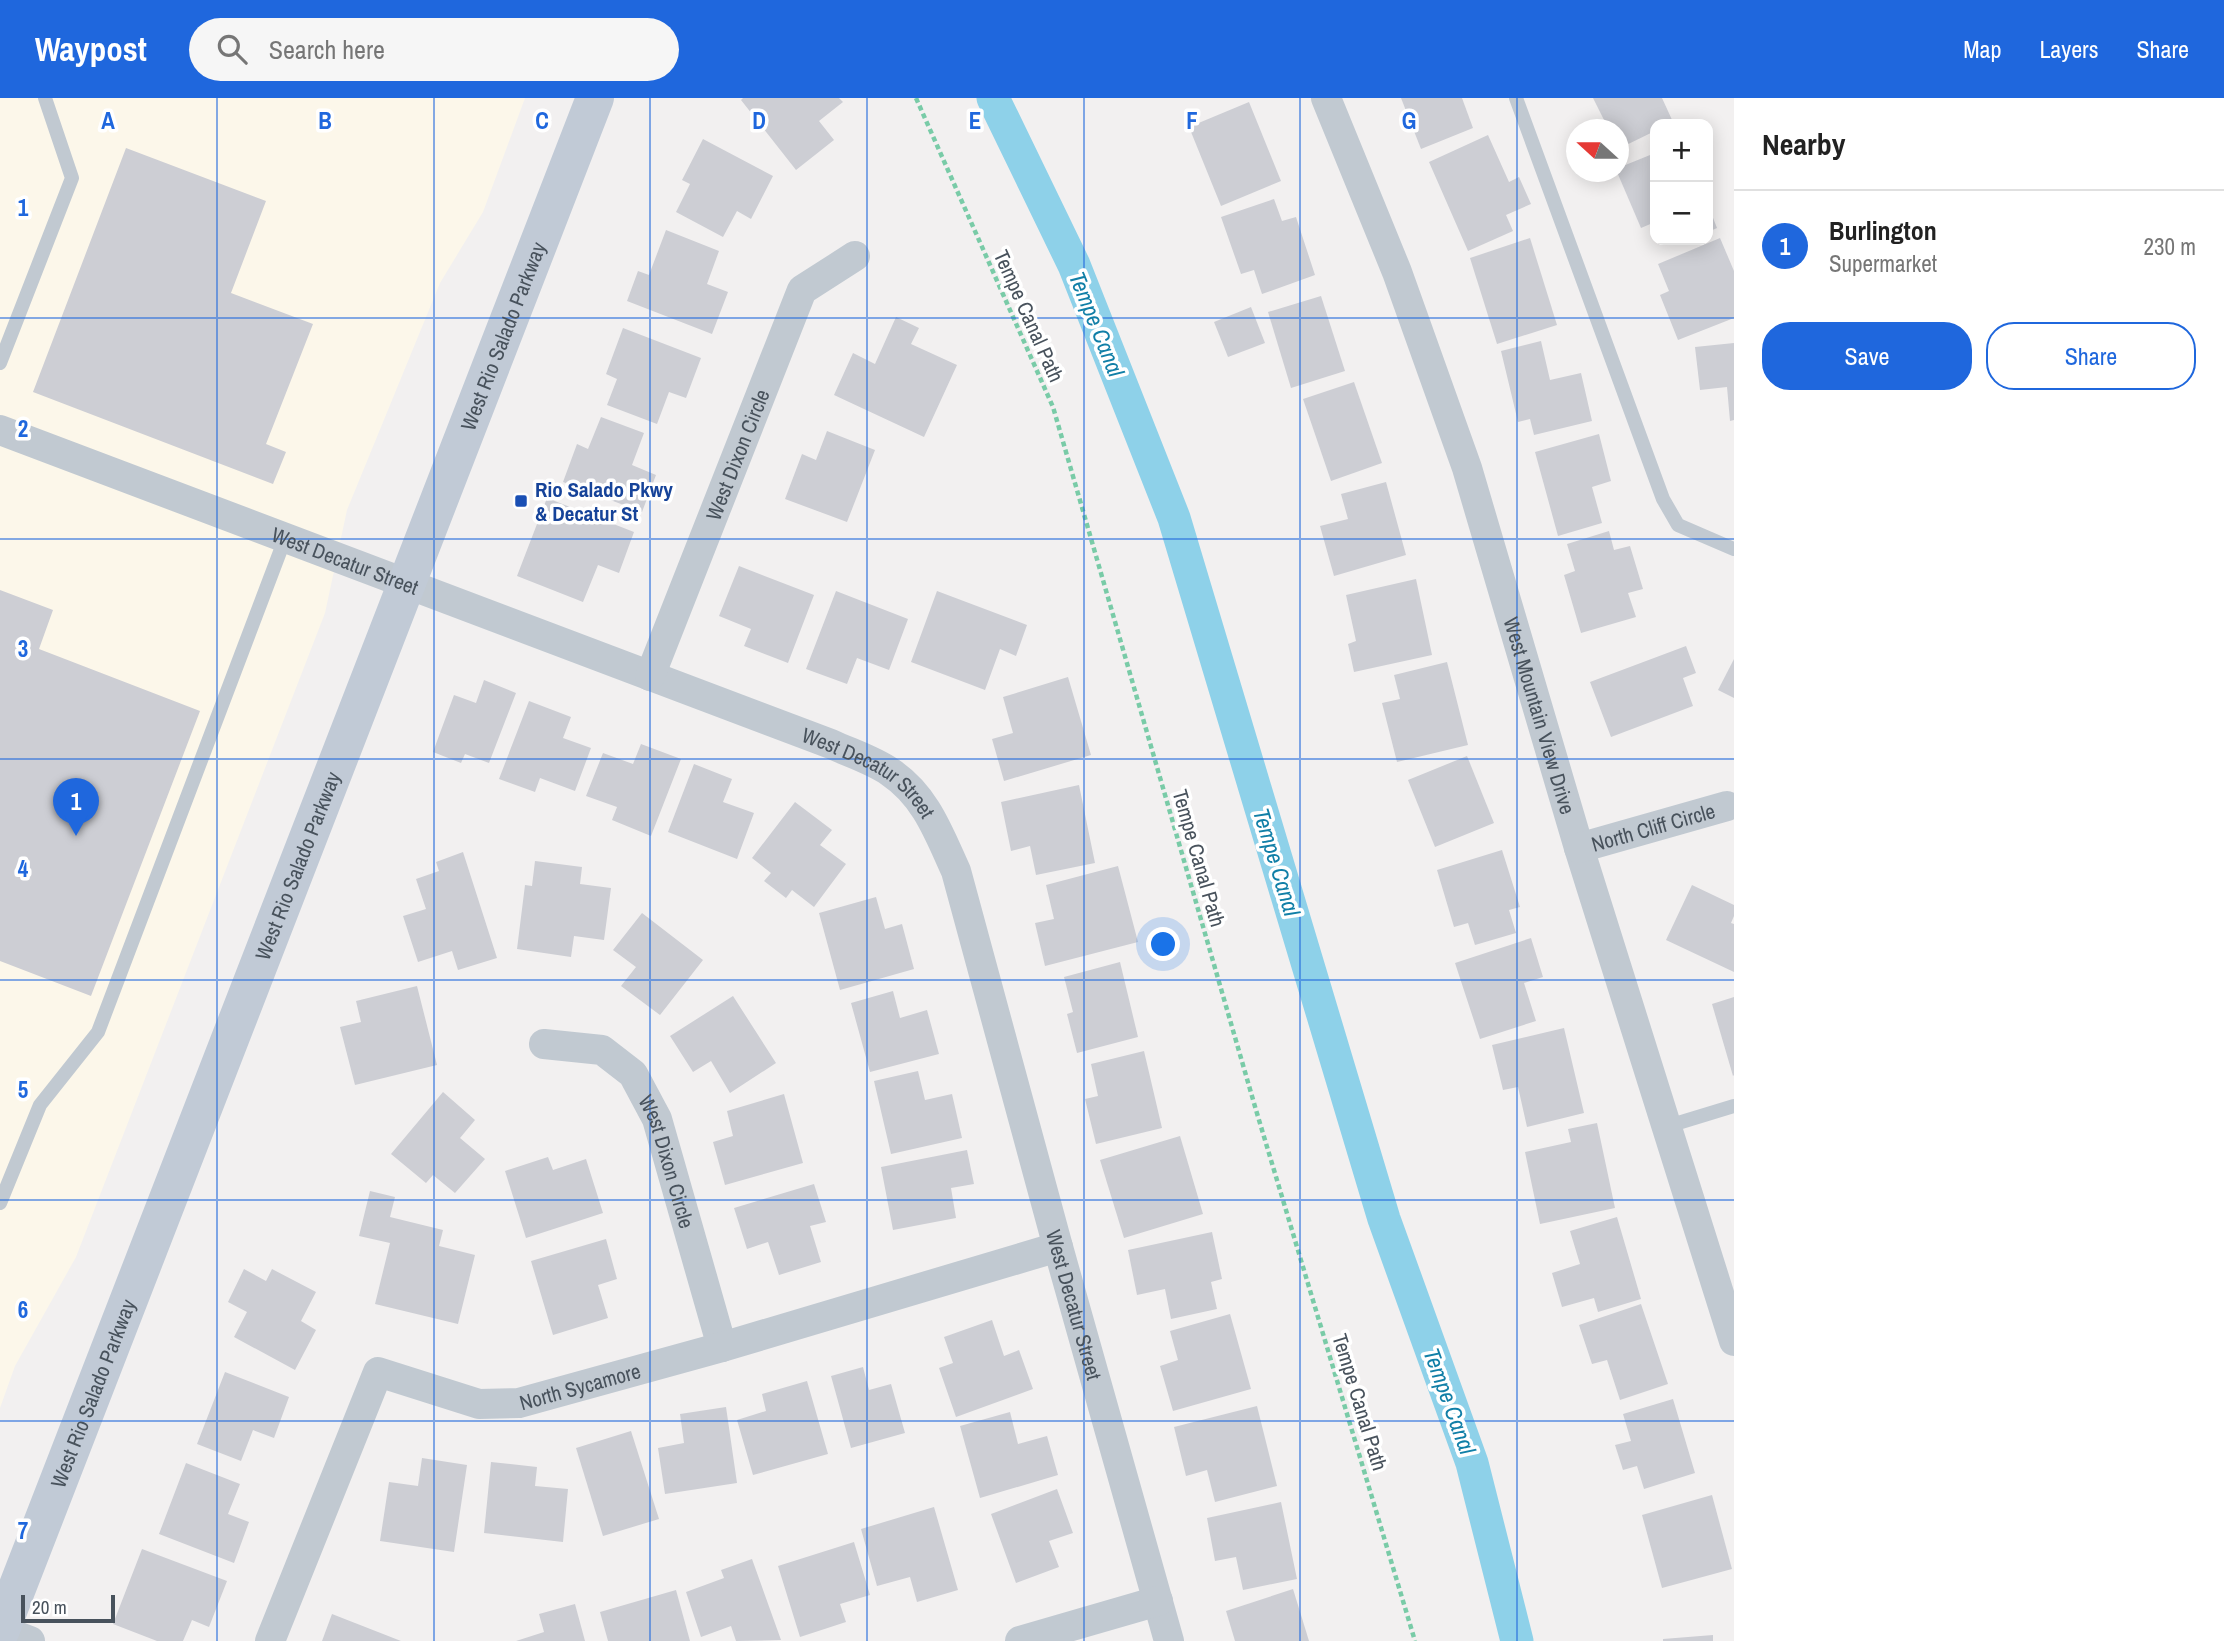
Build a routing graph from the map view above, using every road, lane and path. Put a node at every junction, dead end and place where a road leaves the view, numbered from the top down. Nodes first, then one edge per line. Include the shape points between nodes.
1 (45, 98) edge
2 (594, 98) edge
3 (916, 98) edge
4 (1326, 98) edge
5 (1516, 98) edge
6 (855, 256) dead end
7 (0, 363) edge
8 (0, 430) edge
9 (286, 536) junction
10 (1734, 549) edge
11 (407, 583) junction
12 (650, 676) junction
13 (1727, 806) dead end
14 (1579, 848) junction
15 (544, 1044) dead end
16 (1734, 1106) edge
17 (1665, 1127) junction
18 (0, 1203) edge
19 (1058, 1247) junction
20 (1732, 1326) edge
21 (722, 1347) junction
22 (1158, 1601) junction
23 (0, 1631) edge
24 (30, 1641) edge
25 (270, 1641) edge
26 (1020, 1641) edge
27 (1169, 1641) edge
28 (1415, 1641) edge

1 - 7 lane via 72,178
2 - 11 main road, West Rio Salado Parkway
3 - 28 path, Tempe Canal Path via 1053,407
4 - 14 street, West Mountain View Drive via 1397,272 1467,468
5 - 10 lane via 1663,499 1678,525
6 - 12 street, West Dixon Circle via 802,290
8 - 9 street, West Decatur Street
9 - 11 street, West Decatur Street
9 - 18 lane via 98,1032 40,1105
11 - 12 street, West Decatur Street
11 - 23 main road, West Rio Salado Parkway
12 - 19 street, West Decatur Street via 831,744 890,772 930,812 956,871
13 - 14 street, North Cliff Circle
14 - 17 street, West Mountain View Drive
15 - 21 street, West Dixon Circle via 602,1050 634,1074 657,1119
16 - 17 lane
17 - 20 street, West Mountain View Drive
19 - 21 street, North Sycamore
19 - 22 street, West Decatur Street
21 - 25 street, North Sycamore via 519,1403 479,1404 378,1372
22 - 26 street
22 - 27 street, West Decatur Street
23 - 24 street

